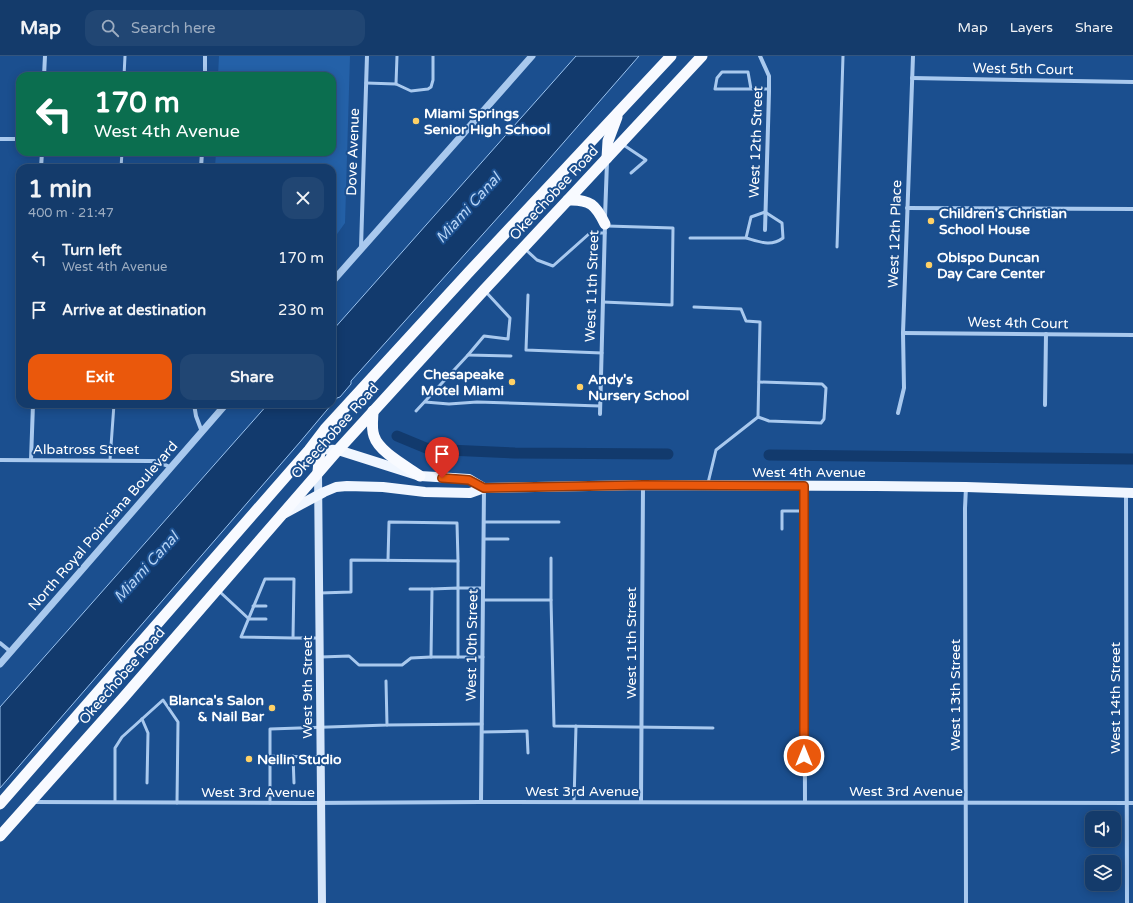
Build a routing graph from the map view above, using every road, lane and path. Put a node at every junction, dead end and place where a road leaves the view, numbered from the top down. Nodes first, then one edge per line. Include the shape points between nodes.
1 (45, 56) edge
2 (125, 56) edge
3 (206, 56) edge
4 (367, 56) edge
5 (397, 56) edge
6 (433, 56) edge
7 (532, 56) edge
8 (671, 56) edge
9 (702, 56) edge
10 (760, 56) edge
11 (843, 56) edge
12 (913, 56) edge
13 (44, 72) edge
14 (124, 72) edge
15 (205, 72) edge
16 (912, 78) junction
17 (1133, 82) edge
18 (366, 83) junction
19 (396, 84) junction
20 (751, 89) junction
21 (769, 89) junction
22 (620, 111) junction
23 (0, 139) edge
24 (16, 139) edge
25 (621, 143) junction
26 (607, 158) junction
27 (631, 173) dead end
28 (568, 200) junction
29 (907, 208) junction
30 (1133, 209) edge
31 (765, 212) junction
32 (605, 228) junction
33 (765, 230) dead end
34 (690, 238) dead end
35 (746, 238) junction
36 (837, 247) dead end
37 (523, 248) junction
38 (361, 249) junction
39 (336, 277) edge
40 (484, 290) junction
41 (528, 295) dead end
42 (603, 302) junction
43 (694, 307) dead end
44 (903, 333) junction
45 (1046, 334) junction
46 (1133, 336) edge
47 (602, 353) junction
48 (468, 355) junction
49 (511, 356) dead end
50 (759, 382) junction
51 (425, 402) junction
52 (1045, 405) dead end
53 (600, 406) junction
54 (33, 408) edge
55 (114, 408) edge
56 (195, 408) edge
57 (223, 408) edge
58 (373, 411) junction
59 (416, 412) dead end
60 (898, 413) dead end
61 (600, 414) dead end
62 (758, 417) junction
63 (202, 432) junction
64 (314, 449) junction
65 (338, 450) junction
66 (0, 460) edge
67 (32, 460) junction
68 (110, 460) junction
69 (170, 467) junction
70 (318, 472) junction
71 (420, 476) junction
72 (643, 485) junction
73 (708, 485) junction
74 (804, 486) junction
75 (966, 487) junction
76 (484, 488) junction
77 (1130, 493) edge
78 (319, 494) junction
79 (804, 511) junction
80 (279, 516) junction
81 (484, 522) junction
82 (559, 522) dead end
83 (782, 529) dead end
84 (484, 539) junction
85 (508, 539) dead end
86 (550, 558) dead end
87 (388, 560) junction
88 (458, 561) junction
89 (458, 588) junction
90 (483, 588) junction
91 (217, 589) junction
92 (410, 589) dead end
93 (432, 589) junction
94 (320, 593) junction
95 (483, 600) junction
96 (551, 600) junction
97 (253, 606) junction
98 (266, 606) dead end
99 (293, 618) junction
100 (249, 619) junction
101 (266, 619) dead end
102 (289, 619) dead end
103 (293, 638) junction
104 (320, 638) junction
105 (0, 643) edge
106 (11, 652) junction
107 (430, 656) junction
108 (320, 657) junction
109 (458, 657) junction
110 (482, 657) junction
111 (0, 664) edge
112 (386, 681) dead end
113 (142, 719) junction
114 (482, 724) junction
115 (387, 725) junction
116 (576, 726) junction
117 (321, 727) junction
118 (642, 728) junction
119 (713, 728) dead end
120 (482, 732) junction
121 (528, 753) dead end
122 (270, 756) junction
123 (293, 756) junction
124 (321, 757) junction
125 (147, 783) dead end
126 (294, 783) dead end
127 (30, 802) junction
128 (115, 802) junction
129 (481, 802) junction
130 (574, 802) junction
131 (641, 802) junction
132 (805, 802) junction
133 (966, 802) junction
134 (177, 803) junction
135 (270, 803) junction
136 (321, 803) junction
137 (1126, 803) junction
138 (1133, 803) edge
139 (0, 804) edge
140 (0, 836) edge
141 (322, 903) edge
142 (966, 903) edge
143 (1127, 903) edge

1 - 13 street
2 - 14 lane
3 - 15 street
4 - 18 street, Dove Avenue
5 - 19 lane
6 - 19 lane via 433,80 428,90 411,91
7 - 38 street
8 - 22 highway, Okeechobee Road
9 - 25 highway, Okeechobee Road
10 - 21 street, West 12th Street via 769,76
11 - 36 lane
12 - 16 street, West 12th Place
16 - 17 street, West 5th Court
16 - 29 street, West 12th Place
18 - 19 lane
18 - 38 street, Dove Avenue
20 - 20 lane via 748,72 722,72 717,78 715,89
20 - 21 lane
21 - 31 street, West 12th Street
22 - 26 highway via 608,141
22 - 64 highway, Okeechobee Road via 325,429
23 - 24 street
25 - 26 highway, Okeechobee Road
25 - 27 lane via 646,160
26 - 28 highway, Okeechobee Road
26 - 32 street, West 11th Street
28 - 32 highway via 586,201 593,205 599,212
28 - 37 highway, Okeechobee Road
29 - 30 street
29 - 44 street, West 12th Place
31 - 33 street, West 12th Street
31 - 35 lane via 751,217
31 - 35 lane via 782,223 783,238 776,243 762,243
32 - 37 lane via 590,233 553,266 537,260
32 - 42 street, West 11th Street
32 - 42 lane via 673,228 672,305
34 - 35 lane
37 - 40 highway, Okeechobee Road
38 - 39 street
40 - 48 lane via 510,318 508,339 484,336
40 - 58 highway, Okeechobee Road
41 - 47 lane via 526,350
42 - 47 street, West 11th Street
43 - 50 lane via 741,309 746,321 760,322
44 - 45 street, West 4th Court
44 - 60 street, West 12th Place via 904,388
45 - 46 street, West 4th Court
45 - 52 street
47 - 53 street, West 11th Street
48 - 49 lane
48 - 51 lane
50 - 62 lane
50 - 62 lane via 822,384 826,388 824,419 821,423 769,421
51 - 53 lane
51 - 59 lane
53 - 61 street, West 11th Street
54 - 67 street
55 - 68 lane
56 - 63 street
57 - 63 street, North Royal Poinciana Boulevard
58 - 65 highway, Okeechobee Road
58 - 71 highway via 372,428 378,446
62 - 73 lane via 716,450
63 - 69 street, North Royal Poinciana Boulevard
64 - 65 main road, West 4th Avenue
64 - 70 highway
64 - 139 highway, Okeechobee Road
65 - 70 highway, Okeechobee Road
65 - 71 main road, West 4th Avenue
66 - 67 street, Albatross Street
67 - 68 street, Albatross Street
68 - 69 street, Albatross Street via 156,462
69 - 106 street, North Royal Poinciana Boulevard
70 - 78 main road, West 9th Street
70 - 80 highway, Okeechobee Road
71 - 76 main road, West 4th Avenue via 469,480
72 - 73 main road, West 4th Avenue
72 - 76 main road, West 4th Avenue
72 - 118 street, West 11th Street
73 - 74 main road, West 4th Avenue
74 - 75 main road, West 4th Avenue
74 - 79 street
75 - 77 main road, West 4th Avenue
75 - 133 street, West 13th Street
76 - 78 main road, West 4th Avenue via 470,493 347,486 336,487
76 - 81 street, West 10th Street
77 - 137 street, West 14th Street
78 - 80 main road, West 4th Avenue
78 - 94 main road, West 9th Street
79 - 83 lane via 782,511
79 - 132 street
80 - 91 highway, Okeechobee Road
81 - 82 lane
81 - 84 street, West 10th Street
84 - 85 lane
84 - 90 street, West 10th Street
86 - 96 lane
87 - 88 lane
87 - 88 lane via 389,522 457,523
87 - 94 lane via 351,560 351,592
88 - 89 lane
89 - 90 lane
89 - 93 lane
89 - 109 lane
90 - 95 street, West 10th Street
91 - 100 lane
91 - 127 highway, Okeechobee Road
92 - 93 lane
93 - 107 lane
94 - 104 main road, West 9th Street
95 - 96 lane
95 - 110 street, West 10th Street
96 - 116 lane via 554,726
97 - 98 lane
97 - 99 lane via 265,579 294,579 291,605
97 - 100 lane
99 - 102 lane
99 - 103 lane
100 - 101 lane
100 - 103 lane via 241,637
103 - 104 lane
104 - 108 main road, West 9th Street
105 - 106 street
106 - 111 street, North Royal Poinciana Boulevard
107 - 108 lane via 411,658 402,665 359,665 349,656
107 - 109 lane
108 - 117 main road, West 9th Street
109 - 110 lane
110 - 114 street, West 10th Street
112 - 115 lane
113 - 125 lane via 148,733
113 - 128 lane via 122,737 116,748
113 - 134 lane via 163,700 178,722
114 - 115 lane
114 - 120 street, West 10th Street
115 - 117 lane
116 - 118 lane
116 - 130 lane
117 - 122 lane via 270,729
117 - 124 main road, West 9th Street
118 - 119 lane
118 - 131 street, West 11th Street
120 - 121 lane via 528,731
120 - 129 street, West 10th Street
122 - 123 lane
122 - 135 lane
123 - 124 lane
123 - 126 lane
124 - 136 main road, West 9th Street
127 - 128 street, West 3rd Avenue
127 - 140 highway, Okeechobee Road
128 - 134 street, West 3rd Avenue
129 - 130 street, West 3rd Avenue
129 - 136 street, West 3rd Avenue
130 - 131 street, West 3rd Avenue
131 - 132 street, West 3rd Avenue
132 - 133 street, West 3rd Avenue
133 - 137 street, West 3rd Avenue
133 - 142 street, West 13th Street
134 - 135 street, West 3rd Avenue
135 - 136 street, West 3rd Avenue
136 - 141 main road, West 9th Street
137 - 138 street, West 3rd Avenue
137 - 143 street, West 14th Street

